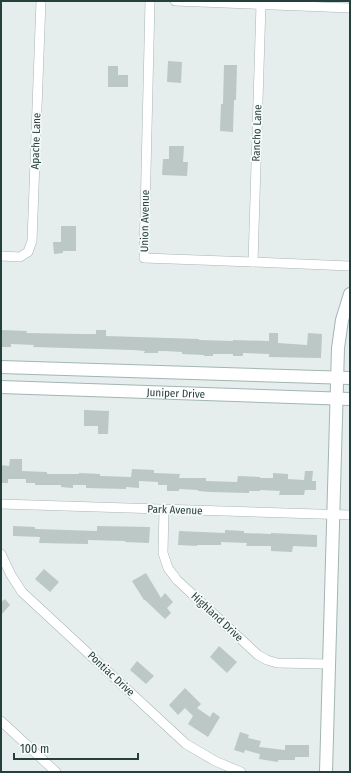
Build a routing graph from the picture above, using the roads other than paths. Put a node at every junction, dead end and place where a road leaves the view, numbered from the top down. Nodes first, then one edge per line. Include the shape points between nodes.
1 (41, 1) edge
2 (150, 1) edge
3 (175, 1) edge
4 (261, 4) junction
5 (350, 8) edge
6 (1, 256) edge
7 (253, 262) junction
8 (350, 266) edge
9 (350, 294) edge
10 (1, 367) edge
11 (92, 370) junction
12 (337, 377) junction
13 (350, 378) edge
14 (1, 387) edge
15 (91, 391) junction
16 (336, 398) junction
17 (350, 399) edge
18 (1, 504) edge
19 (164, 509) junction
20 (333, 515) junction
21 (350, 515) edge
22 (1, 554) edge
23 (328, 664) junction
24 (1, 720) edge
25 (56, 772) edge
26 (241, 772) edge
27 (326, 772) edge

1 - 6 street, Apache Lane via 32,241 28,252 20,257
2 - 7 street, Union Avenue via 144,258
3 - 4 street
4 - 5 street
4 - 7 street, Rancho Lane
7 - 8 street, Union Avenue
9 - 12 street via 342,320
10 - 11 street, Juniper Drive
11 - 12 street, Juniper Drive
11 - 15 street
12 - 13 street, Juniper Drive
12 - 16 street
14 - 15 street, Juniper Drive
15 - 16 street, Juniper Drive
16 - 17 street, Juniper Drive
16 - 20 street
18 - 19 street, Park Avenue
19 - 20 street, Park Avenue
19 - 23 street, Highland Drive via 163,553 168,568 177,580 258,655 278,663
20 - 21 street, Park Avenue
20 - 23 street
22 - 26 street, Pontiac Drive via 22,592 186,744
23 - 27 street
24 - 25 street

